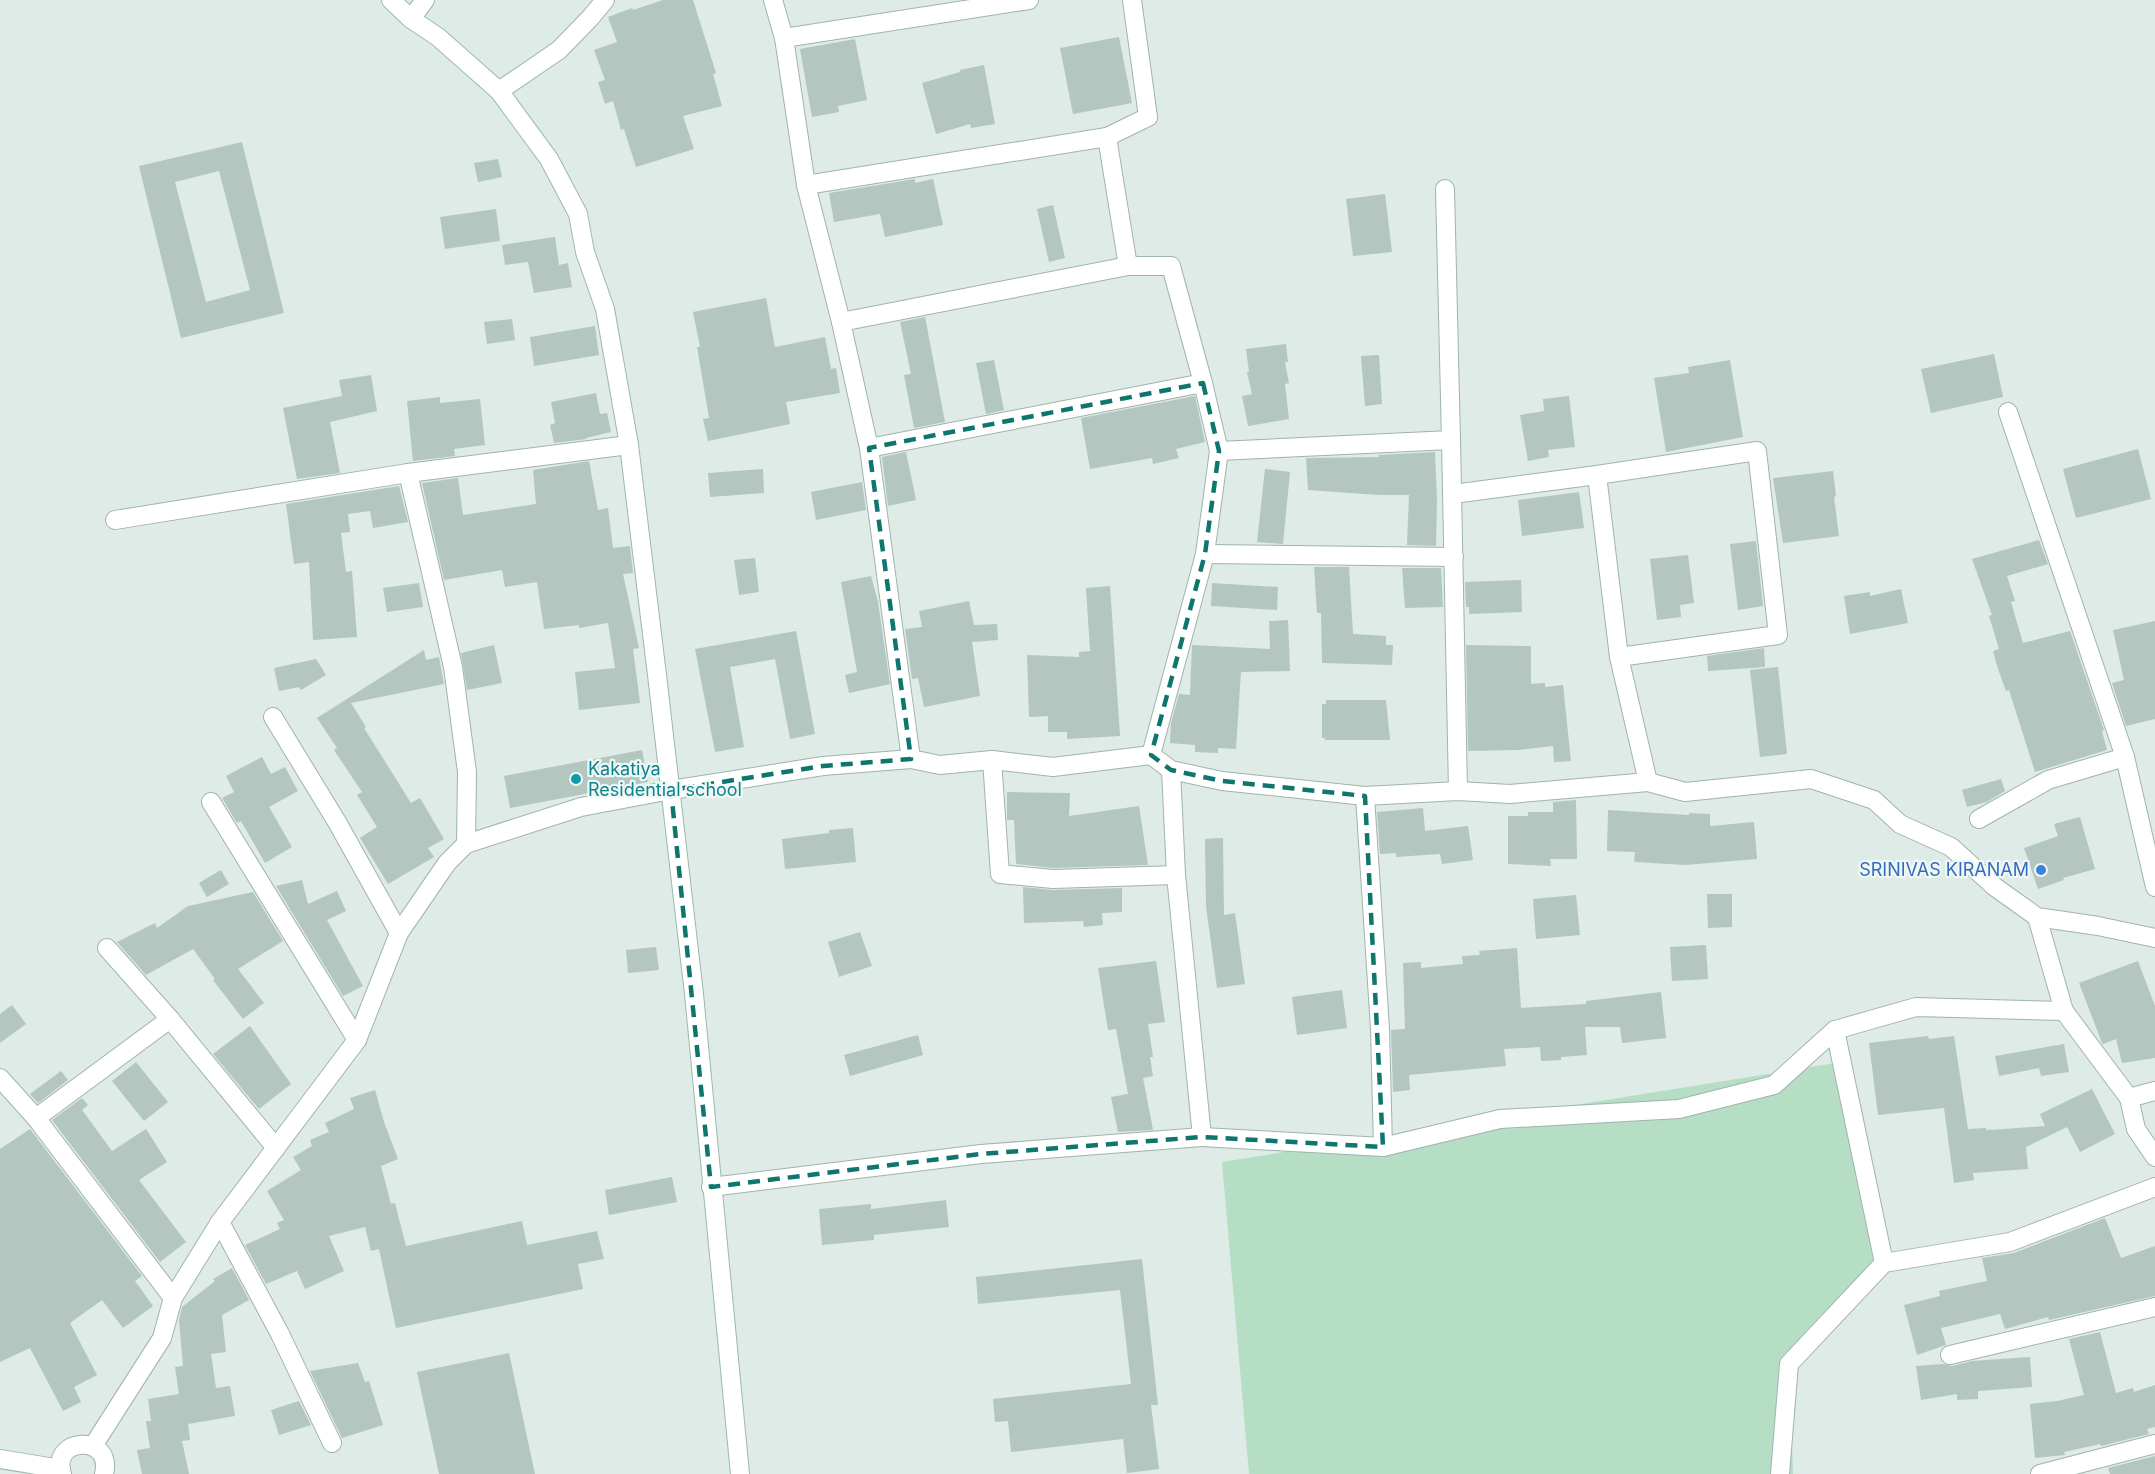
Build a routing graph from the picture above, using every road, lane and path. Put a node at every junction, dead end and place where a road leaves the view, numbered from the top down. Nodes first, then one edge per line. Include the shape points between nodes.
1 (391, 0) edge
2 (425, 0) edge
3 (605, 0) edge
4 (772, 0) edge
5 (1029, 0) edge
6 (1132, 0) edge
7 (411, 19) junction
8 (784, 38) junction
9 (499, 91) junction
10 (1107, 137) junction
11 (806, 185) junction
12 (1445, 189) dead end
13 (1128, 266) junction
14 (841, 322) junction
15 (1203, 383) junction
16 (2008, 412) dead end
17 (1451, 440) junction
18 (629, 445) junction
19 (869, 448) junction
20 (1219, 451) junction
21 (408, 473) junction
22 (1597, 475) junction
23 (1453, 494) junction
24 (115, 520) dead end
25 (1205, 554) junction
26 (1454, 557) junction
27 (1619, 657) junction
28 (273, 717) dead end
29 (1151, 755) junction
30 (2125, 757) junction
31 (911, 759) junction
32 (992, 760) junction
33 (1171, 770) junction
34 (1648, 782) junction
35 (670, 790) junction
36 (1458, 791) junction
37 (1365, 796) junction
38 (211, 802) dead end
39 (1979, 819) dead end
40 (466, 844) junction
41 (1176, 875) junction
42 (2155, 887) edge
43 (2037, 917) junction
44 (399, 933) junction
45 (2155, 938) edge
46 (107, 948) dead end
47 (2064, 1011) junction
48 (170, 1019) junction
49 (1835, 1030) junction
50 (357, 1040) junction
51 (0, 1078) edge
52 (2155, 1091) edge
53 (2129, 1098) junction
54 (36, 1118) junction
55 (1202, 1137) junction
56 (1383, 1147) junction
57 (276, 1148) junction
58 (2155, 1157) edge
59 (711, 1187) junction
60 (2155, 1187) edge
61 (220, 1222) junction
62 (1884, 1263) junction
63 (173, 1298) junction
64 (2155, 1307) edge
65 (1950, 1355) dead end
66 (332, 1443) dead end
67 (2155, 1444) edge
68 (93, 1446) junction
69 (0, 1460) edge
70 (62, 1472) edge
71 (104, 1474) edge
72 (740, 1474) edge
73 (1780, 1474) edge
74 (2040, 1474) edge

1 - 7 street
2 - 7 street
3 - 9 street via 559,50
4 - 8 street
5 - 8 street
6 - 10 street via 1149,117
7 - 9 street via 438,37
8 - 11 street
9 - 18 street via 549,159 578,214 585,252 605,309
10 - 11 street
10 - 13 street
11 - 14 street
12 - 17 street
13 - 14 street
13 - 15 street via 1172,267
14 - 19 street
15 - 19 street
15 - 20 street
16 - 30 street
17 - 20 street
17 - 23 street
18 - 21 street
18 - 35 street
19 - 31 street
20 - 25 street
21 - 24 street
21 - 40 street via 453,667 467,772
22 - 23 street
22 - 27 street
22 - 27 street via 1758,451 1778,635
23 - 26 street
25 - 26 street
25 - 29 street
26 - 36 street
27 - 34 street
28 - 44 street via 338,822
29 - 32 street via 1053,768
29 - 33 street
30 - 39 street via 2048,780
30 - 42 street
31 - 32 street via 940,765
31 - 35 street via 823,766
32 - 41 street via 1000,874 1053,879
33 - 37 street via 1222,781
33 - 41 street
34 - 36 street via 1510,794
34 - 43 street via 1685,792 1811,779 1874,800 1900,824 1951,847 1995,887
35 - 40 street via 581,807
35 - 59 street
36 - 37 street
37 - 56 street via 1380,1029
38 - 50 street
40 - 44 street via 447,863
41 - 55 street
43 - 45 street
43 - 47 street
44 - 50 street
46 - 48 street
47 - 49 street via 1916,1007
47 - 53 street
48 - 54 street
48 - 57 street
49 - 56 street via 1774,1085 1679,1109 1500,1119
49 - 62 street
50 - 57 street
51 - 54 street
52 - 53 street
53 - 58 street via 2136,1128
54 - 63 street
55 - 56 street
55 - 59 street via 981,1154
57 - 61 street
59 - 72 street
60 - 62 street via 2010,1242
61 - 63 street
61 - 66 street
62 - 73 street via 1789,1364
63 - 68 street via 162,1338
64 - 65 street
67 - 74 street
68 - 70 street via 78,1444 70,1448 61,1461
68 - 71 street via 103,1456
69 - 70 street

